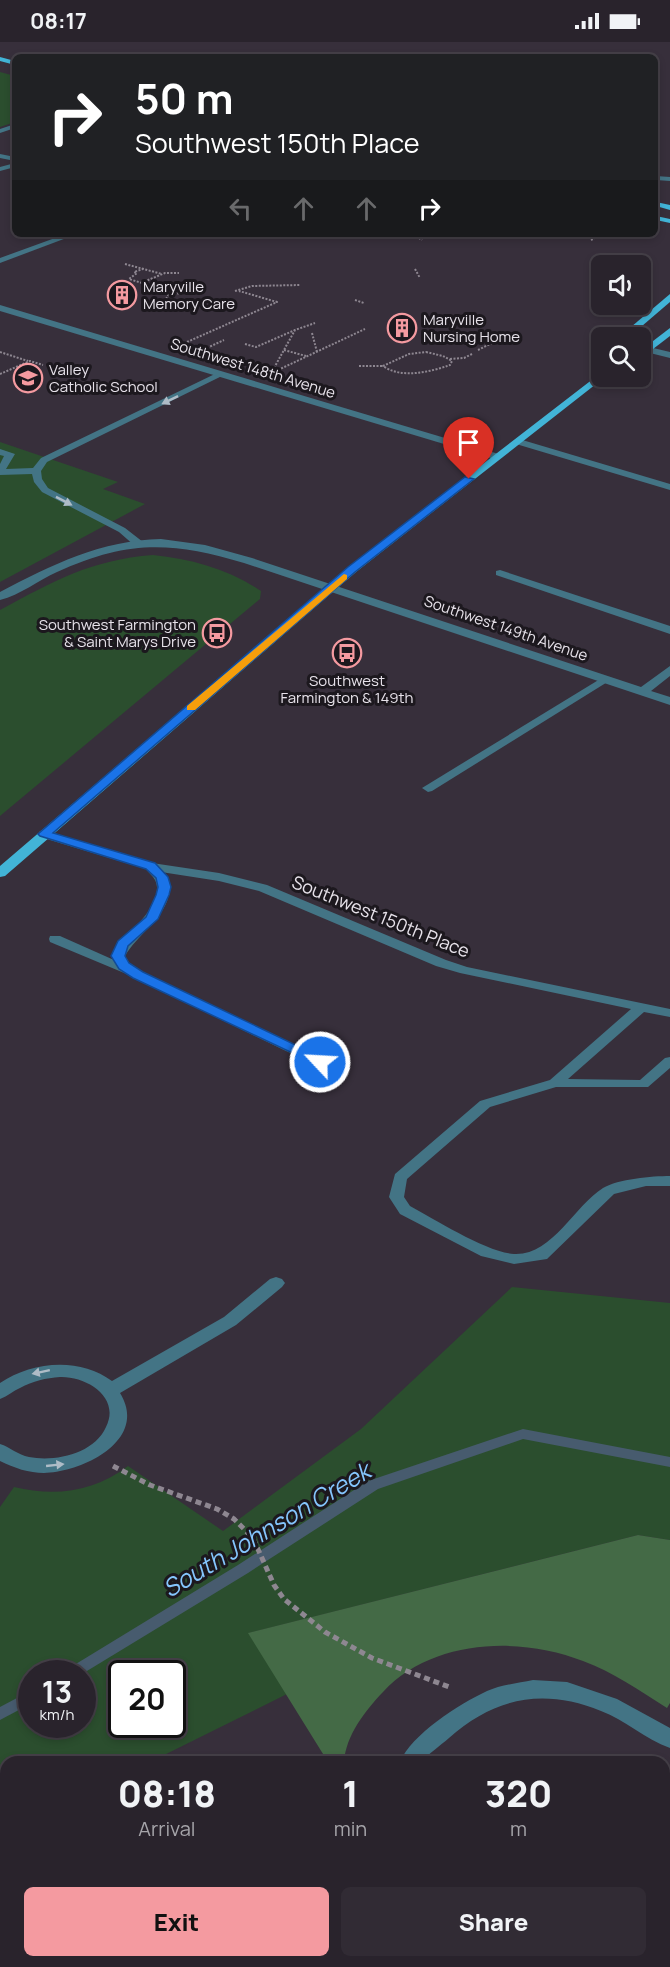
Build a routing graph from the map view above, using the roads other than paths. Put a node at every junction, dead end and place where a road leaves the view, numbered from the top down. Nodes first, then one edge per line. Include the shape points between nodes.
1 (65, 237) edge
2 (0, 261) edge
3 (670, 297) edge
4 (0, 308) edge
5 (635, 327) edge
6 (668, 334) edge
7 (651, 348) edge
8 (651, 353) edge
9 (670, 355) edge
10 (222, 374) junction
11 (591, 384) edge
12 (519, 442) junction
13 (0, 452) edge
14 (498, 457) junction
15 (36, 471) junction
16 (0, 472) edge
17 (670, 486) edge
18 (139, 543) junction
19 (500, 573) dead end
20 (331, 588) junction
21 (0, 597) edge
22 (670, 630) edge
23 (670, 670) edge
24 (605, 679) junction
25 (642, 692) junction
26 (670, 701) edge
27 (428, 788) dead end
28 (44, 834) junction
29 (150, 866) junction
30 (0, 873) edge
31 (55, 939) dead end
32 (138, 975) junction
33 (641, 1007) junction
34 (670, 1013) edge
35 (670, 1061) edge
36 (320, 1062) dead end
37 (555, 1083) junction
38 (670, 1181) edge
39 (276, 1282) dead end
40 (110, 1390) junction
41 (0, 1392) edge
42 (0, 1451) edge
43 (670, 1739) edge
44 (414, 1756) edge

1 - 2 lane
3 - 5 main road
4 - 10 street, Southwest 148th Avenue
6 - 7 main road
8 - 9 lane
10 - 14 street, Southwest 148th Avenue
10 -> 15 lane via 44,460
11 - 12 main road
12 - 14 main road
12 - 17 lane
13 - 16 lane via 10,454
14 - 20 main road
15 - 16 lane
15 -> 18 lane via 37,482 45,490
18 - 20 street, Southwest 149th Avenue via 202,548
18 - 21 street, Southwest 149th Avenue via 88,554
19 - 22 street
20 - 24 street, Southwest 149th Avenue
20 - 28 main road
23 - 25 street
24 - 25 street, Southwest 149th Avenue
24 - 27 lane
25 - 26 street, Southwest 149th Avenue
28 - 29 lane, Southwest 150th Place
28 - 30 main road
29 - 32 lane via 162,877 163,895 152,919 122,944 118,956 124,966
29 - 33 lane, Southwest 150th Place via 263,888 465,970
31 - 32 lane
32 - 36 lane
33 - 34 lane, Southwest 150th Place
33 - 37 lane
35 - 37 lane via 643,1084
37 - 38 lane via 485,1104 400,1177 396,1197 405,1210 486,1252 514,1259 542,1255 609,1191 646,1181
39 - 40 street via 230,1321
40 -> 41 street via 87,1375 55,1370 22,1377
42 -> 40 street via 18,1461 48,1466 79,1460 92,1453 104,1444 118,1423 116,1400
43 - 44 street via 610,1705 567,1691 533,1689 494,1697 451,1723

